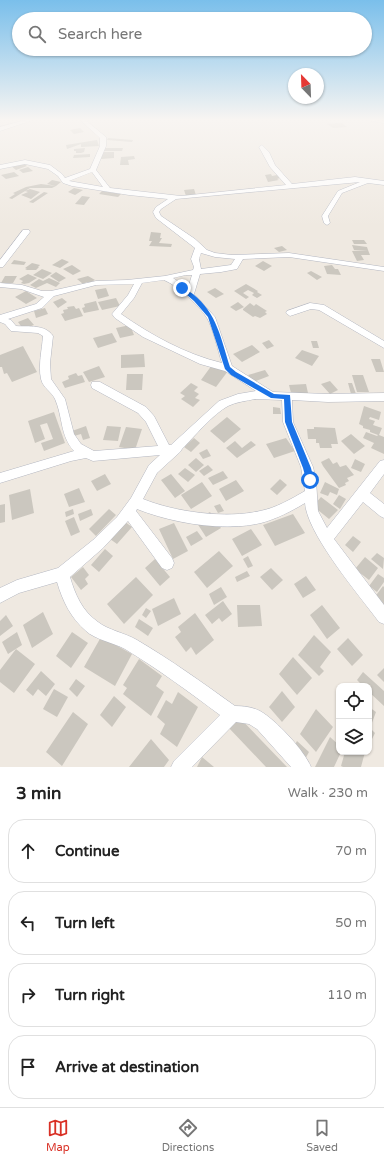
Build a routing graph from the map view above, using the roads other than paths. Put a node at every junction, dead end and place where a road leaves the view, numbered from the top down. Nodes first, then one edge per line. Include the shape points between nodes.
1 (99, 155) edge
2 (267, 155) edge
3 (0, 167) edge
4 (92, 170) junction
5 (371, 180) junction
6 (64, 181) junction
7 (384, 183) edge
8 (290, 186) junction
9 (108, 190) junction
10 (174, 198) junction
11 (327, 223) dead end
12 (26, 232) dead end
13 (199, 248) junction
14 (240, 257) junction
15 (0, 265) edge
16 (384, 269) edge
17 (196, 272) junction
18 (165, 278) junction
19 (140, 280) junction
20 (0, 285) edge
21 (51, 294) junction
22 (190, 294) junction
23 (290, 313) dead end
24 (0, 318) edge
25 (384, 345) edge
26 (228, 368) junction
27 (96, 385) dead end
28 (273, 396) junction
29 (287, 397) junction
30 (384, 397) edge
31 (171, 449) junction
32 (85, 454) junction
33 (384, 465) edge
34 (0, 478) edge
35 (311, 493) junction
36 (362, 494) junction
37 (131, 506) junction
38 (384, 512) edge
39 (326, 539) junction
40 (167, 563) dead end
41 (62, 574) junction
42 (0, 596) edge
43 (384, 617) edge
44 (233, 714) junction
45 (180, 767) edge
46 (302, 767) edge

1 - 4 street
2 - 8 street via 272,166
3 - 6 street via 25,162 50,167
4 - 6 street
4 - 9 street
5 - 7 street
5 - 8 street via 350,179
5 - 11 street via 340,192 326,216
6 - 9 street via 77,186
8 - 10 street
9 - 10 street
10 - 13 street via 158,208 158,217
12 - 15 street
13 - 14 street via 215,255
13 - 17 street via 195,259
14 - 16 street via 289,256
14 - 17 street via 230,269
17 - 18 street
17 - 22 street
18 - 19 street
18 - 22 street via 176,282
19 - 21 street via 96,283
19 - 26 street via 116,314 146,335 191,357
20 - 21 street
21 - 24 street via 39,306
22 - 26 street via 214,322
23 - 25 street via 310,306 321,307
24 - 32 street via 14,329 39,330 48,336 46,380 59,398 75,448
26 - 28 street
27 - 31 street via 142,410
28 - 29 street
28 - 31 street via 255,395 223,404
29 - 30 street
29 - 35 street via 288,422 307,468
31 - 32 street via 101,456
31 - 37 street via 153,469
32 - 34 street
33 - 36 street
35 - 37 street via 261,517 246,519 216,519
35 - 39 street via 312,512
36 - 38 street
36 - 39 street
37 - 40 street
37 - 41 street via 98,544
39 - 43 street
41 - 42 street via 17,587
41 - 44 street via 77,612 93,628 123,640 155,659
44 - 45 street
44 - 46 street via 257,718

